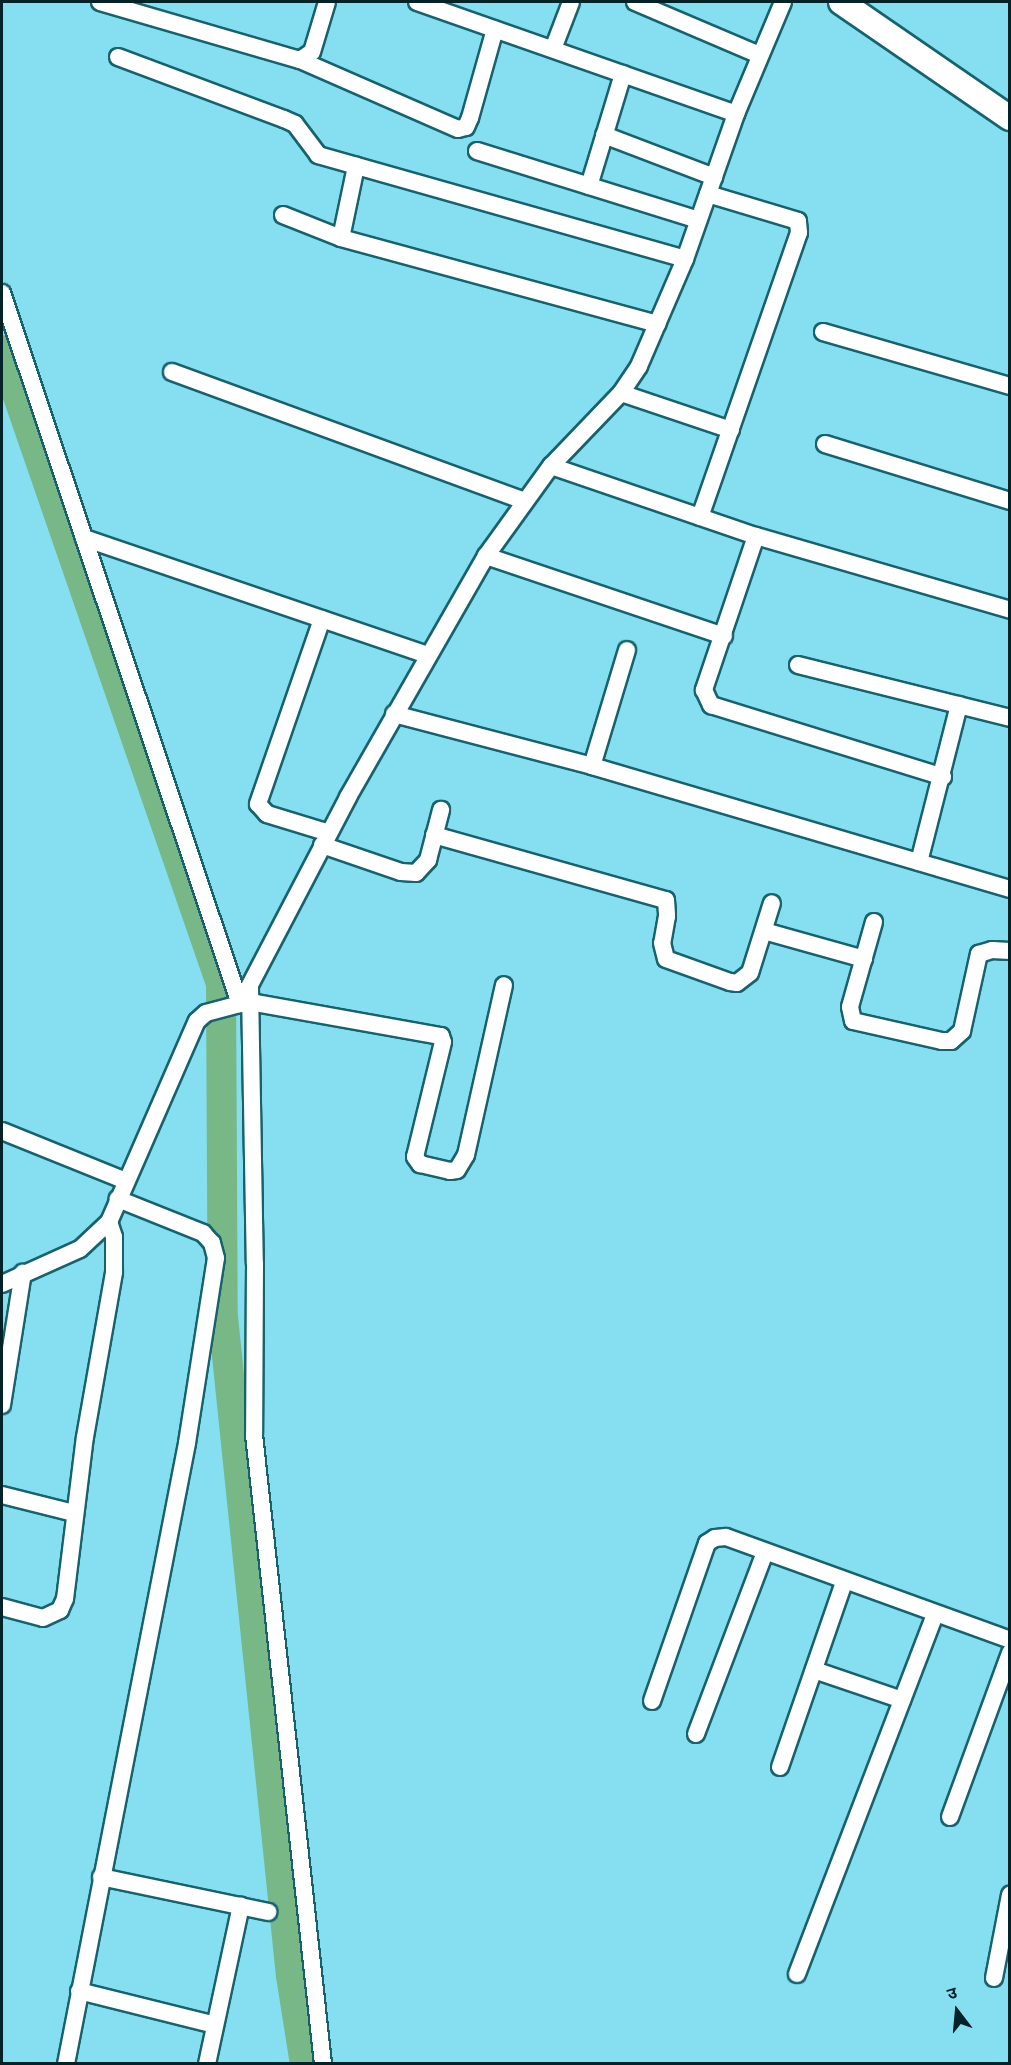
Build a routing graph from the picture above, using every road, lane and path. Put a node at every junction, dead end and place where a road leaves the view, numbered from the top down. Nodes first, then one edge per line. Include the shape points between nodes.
1 (100, 2) edge
2 (327, 2) edge
3 (417, 2) edge
4 (571, 2) edge
5 (635, 2) edge
6 (783, 2) edge
7 (841, 2) edge
8 (495, 29) junction
9 (553, 49) junction
10 (759, 56) junction
11 (118, 57) dead end
12 (300, 60) junction
13 (623, 74) junction
14 (736, 114) junction
15 (1010, 118) edge
16 (604, 135) junction
17 (477, 151) dead end
18 (356, 166) junction
19 (714, 177) junction
20 (589, 186) junction
21 (708, 194) junction
22 (283, 215) dead end
23 (699, 220) junction
24 (341, 238) junction
25 (685, 259) junction
26 (2, 293) edge
27 (658, 324) junction
28 (823, 332) dead end
29 (172, 372) dead end
30 (1010, 386) edge
31 (621, 393) junction
32 (731, 430) junction
33 (825, 444) dead end
34 (551, 466) junction
35 (524, 501) junction
36 (1010, 501) edge
37 (700, 517) junction
38 (756, 536) junction
39 (84, 538) junction
40 (486, 556) junction
41 (1010, 610) edge
42 (322, 619) junction
43 (724, 636) junction
44 (627, 650) dead end
45 (428, 655) junction
46 (798, 664) dead end
47 (959, 705) junction
48 (394, 714) junction
49 (1010, 718) edge
50 (592, 765) junction
51 (943, 777) junction
52 (441, 810) dead end
53 (434, 835) junction
54 (325, 839) junction
55 (919, 862) junction
56 (1010, 889) edge
57 (772, 903) dead end
58 (874, 922) dead end
59 (764, 931) junction
60 (1010, 951) edge
61 (864, 959) junction
62 (504, 985) dead end
63 (240, 1004) junction
64 (2, 1131) edge
65 (126, 1181) junction
66 (118, 1199) junction
67 (109, 1222) junction
68 (23, 1273) junction
69 (2, 1284) edge
70 (2, 1405) edge
71 (2, 1495) edge
72 (74, 1513) junction
73 (765, 1552) junction
74 (844, 1582) junction
75 (2, 1607) edge
76 (935, 1615) junction
77 (1010, 1640) edge
78 (1010, 1653) edge
79 (814, 1670) junction
80 (902, 1700) junction
81 (652, 1701) dead end
82 (696, 1734) dead end
83 (780, 1767) dead end
84 (950, 1817) dead end
85 (101, 1877) junction
86 (1010, 1895) edge
87 (241, 1906) junction
88 (268, 1912) dead end
89 (797, 1974) dead end
90 (994, 1978) dead end
91 (79, 1991) junction
92 (215, 2025) junction
93 (66, 2064) edge
94 (207, 2064) edge
95 (323, 2064) edge

1 - 12 street
2 - 12 street via 312,52 307,59
3 - 8 street
4 - 9 street
5 - 10 street
6 - 10 street
7 - 15 main road
8 - 9 street
8 - 12 street via 470,118 466,127 458,129
9 - 13 street
10 - 14 street
11 - 18 street via 284,118 295,124 318,155
13 - 14 street
13 - 16 street
14 - 19 street
16 - 19 street
16 - 20 street
17 - 20 street
18 - 24 street
18 - 25 street
19 - 21 street
20 - 23 street
21 - 23 street
21 - 32 street via 798,221 799,233
22 - 24 street
23 - 25 street
24 - 27 street
25 - 27 street
26 - 39 street
27 - 31 street via 639,366
28 - 30 street
29 - 35 street
31 - 32 street
31 - 34 street
32 - 37 street
33 - 36 street
34 - 35 street
34 - 37 street
35 - 40 street
37 - 38 street
38 - 41 street
38 - 43 street
39 - 42 street
39 - 63 street
40 - 43 street
40 - 45 street
42 - 45 street
42 - 54 street via 258,804 267,814
43 - 51 street via 704,690 711,705
44 - 50 street
45 - 48 street
46 - 47 street
47 - 49 street
47 - 51 street
48 - 50 street
48 - 54 street
50 - 55 street
51 - 55 street
52 - 53 street
53 - 54 street via 428,860 416,873 401,872
53 - 59 street via 666,900 662,943 666,959 730,982 737,983 750,973
54 - 63 street
55 - 56 street
57 - 59 street
58 - 61 street
59 - 61 street
60 - 61 street via 985,950 979,954 962,1031 951,1041 854,1021 850,1007
62 - 63 street via 466,1155 457,1170 450,1171 420,1164 415,1157 443,1042 441,1036
63 - 65 street via 214,1010 197,1021
63 - 95 street via 255,1264 254,1435
64 - 65 street
65 - 66 street
66 - 67 street
66 - 85 street via 203,1233 212,1242 216,1258 186,1443
67 - 68 street via 81,1249
67 - 72 street via 114,1237 114,1272
68 - 69 street
68 - 70 street
71 - 72 street
72 - 75 street via 65,1599 60,1610 43,1618
73 - 74 street
73 - 81 street via 726,1537 707,1543
73 - 82 street
74 - 76 street
74 - 79 street
76 - 77 street
76 - 80 street
78 - 84 street
79 - 80 street
79 - 83 street
80 - 89 street
85 - 87 street
85 - 91 street
86 - 90 street
87 - 88 street
87 - 92 street
91 - 92 street
91 - 93 street
92 - 94 street

